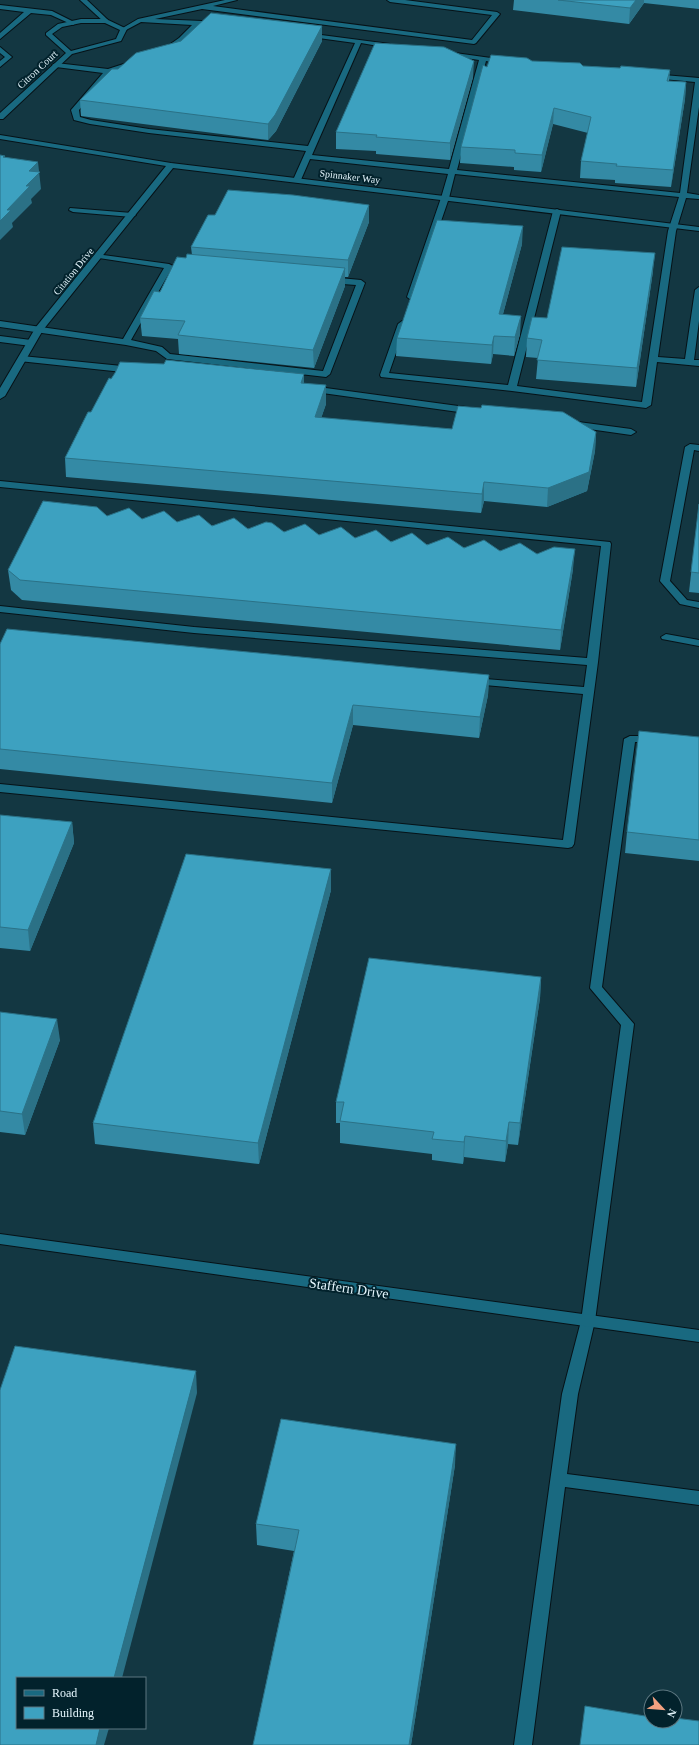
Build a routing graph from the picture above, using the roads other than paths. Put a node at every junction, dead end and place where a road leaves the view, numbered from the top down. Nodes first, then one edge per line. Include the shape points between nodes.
1 (83, 0) edge
2 (234, 0) edge
3 (390, 0) edge
4 (0, 7) edge
5 (202, 7) junction
6 (29, 11) junction
7 (140, 20) junction
8 (106, 22) junction
9 (73, 23) junction
10 (198, 23) junction
11 (210, 24) edge
12 (124, 29) junction
13 (296, 34) edge
14 (0, 37) edge
15 (359, 41) junction
16 (398, 47) edge
17 (0, 49) edge
18 (70, 53) junction
19 (438, 53) edge
20 (155, 55) edge
21 (483, 59) junction
22 (142, 60) edge
23 (499, 61) edge
24 (0, 65) edge
25 (56, 65) junction
26 (108, 71) junction
27 (645, 75) edge
28 (699, 81) edge
29 (0, 117) edge
30 (0, 138) edge
31 (311, 149) junction
32 (308, 157) junction
33 (171, 165) junction
34 (452, 173) junction
35 (297, 180) junction
36 (683, 196) junction
37 (445, 198) junction
38 (699, 198) edge
39 (73, 210) dead end
40 (557, 211) junction
41 (132, 214) junction
42 (674, 226) junction
43 (699, 229) edge
44 (99, 256) junction
45 (323, 280) edge
46 (699, 290) edge
47 (0, 324) edge
48 (39, 329) junction
49 (0, 339) edge
50 (126, 342) junction
51 (31, 343) junction
52 (22, 359) junction
53 (653, 359) junction
54 (689, 362) junction
55 (699, 363) edge
56 (140, 371) edge
57 (305, 388) edge
58 (512, 388) junction
59 (0, 396) edge
60 (483, 412) edge
61 (561, 422) edge
62 (631, 432) dead end
63 (699, 448) edge
64 (0, 484) edge
65 (699, 604) edge
66 (0, 610) edge
67 (666, 638) dead end
68 (699, 643) edge
69 (593, 662) junction
70 (462, 680) edge
71 (589, 691) junction
72 (668, 740) edge
73 (0, 788) edge
74 (0, 1239) edge
75 (588, 1320) junction
76 (699, 1336) edge
77 (559, 1480) junction
78 (699, 1498) edge
79 (523, 1745) edge

1 - 8 street
2 - 5 street
3 - 5 street via 498,14 474,42
4 - 6 street
5 - 7 street
6 - 9 street via 52,14
6 - 14 street
7 - 10 street
7 - 12 street
8 - 9 street, Citron Court
8 - 12 street, Citron Court
9 - 18 street, Citron Court via 60,25 48,34
10 - 11 street
10 - 20 street via 168,49
12 - 18 street, Citron Court via 118,40
13 - 15 street
15 - 16 street
15 - 31 street
17 - 24 street via 9,57
18 - 25 street, Citron Court
19 - 21 street
21 - 23 street
21 - 34 street
22 - 26 street
25 - 26 street
25 - 29 street, Citron Court
26 - 31 street via 75,110 77,118 149,131
27 - 28 street
28 - 36 street
30 - 33 street, Spinnaker Way
31 - 32 street
32 - 34 street
32 - 35 street
33 - 35 street, Spinnaker Way
33 - 41 street, Citation Drive
34 - 36 street
34 - 37 street
35 - 37 street, Spinnaker Way
36 - 38 street
36 - 42 street
37 - 40 street, Spinnaker Way
37 - 58 street via 384,376
39 - 41 street
40 - 42 street, Spinnaker Way
40 - 58 street
41 - 44 street, Citation Drive
42 - 43 street, Spinnaker Way
42 - 53 street
44 - 48 street, Citation Drive
44 - 50 street via 173,266
45 - 50 street via 361,283 326,374 167,356 159,349
46 - 54 street
47 - 48 street
48 - 50 street
48 - 51 street, Citation Drive
49 - 51 street
51 - 52 street, Citation Drive
52 - 56 street
52 - 59 street, Citation Drive
53 - 54 street
53 - 58 street via 646,405
54 - 55 street
57 - 60 street
61 - 62 street
63 - 65 street via 690,447 665,581 684,602
64 - 69 street via 606,544
66 - 69 street via 194,630
67 - 68 street
69 - 71 street
70 - 71 street
71 - 73 street via 568,844
72 - 75 street via 630,739 596,988 628,1024
74 - 75 street, Staffern Drive
75 - 76 street, Staffern Drive
75 - 77 street via 570,1394
77 - 78 street
77 - 79 street

